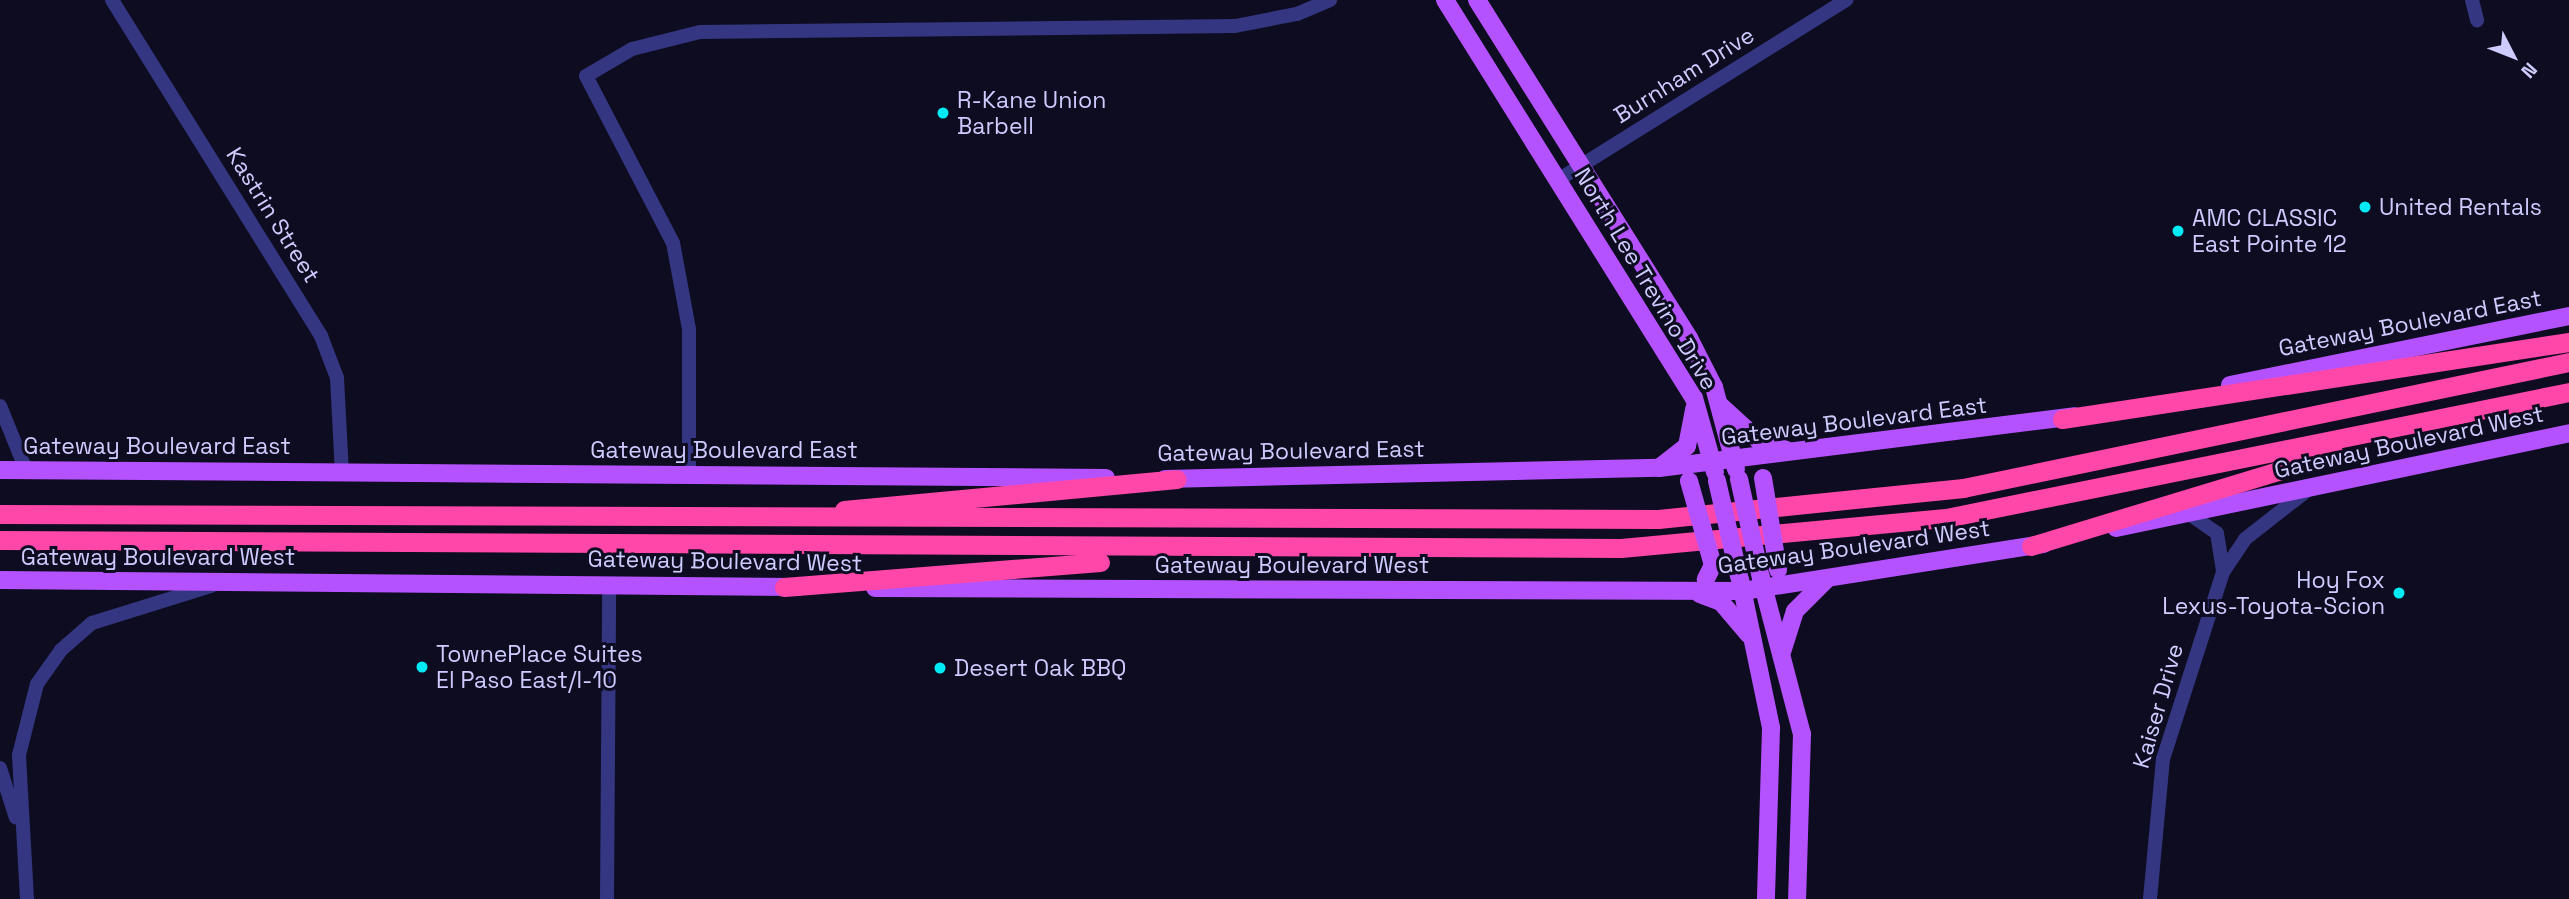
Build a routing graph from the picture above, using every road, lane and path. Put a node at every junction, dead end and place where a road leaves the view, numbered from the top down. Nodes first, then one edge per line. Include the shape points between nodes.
1 (112, 0) edge
2 (1330, 0) edge
3 (1445, 0) edge
4 (1477, 0) edge
5 (1846, 0) edge
6 (2472, 0) edge
7 (2477, 20) dead end
8 (1581, 166) junction
9 (1558, 180) junction
10 (2569, 316) edge
11 (2569, 342) edge
12 (2569, 362) edge
13 (2569, 392) edge
14 (1694, 398) junction
15 (0, 406) edge
16 (1721, 406) junction
17 (2062, 419) junction
18 (2569, 433) edge
19 (1797, 453) junction
20 (1734, 459) junction
21 (1713, 463) junction
22 (1659, 468) junction
23 (0, 470) edge
24 (26, 470) junction
25 (342, 472) junction
26 (689, 474) junction
27 (1177, 479) junction
28 (2310, 488) junction
29 (2188, 513) junction
30 (0, 514) edge
31 (802, 519) junction
32 (0, 540) edge
33 (2031, 546) junction
34 (1291, 551) junction
35 (2222, 572) junction
36 (0, 580) edge
37 (1826, 580) junction
38 (228, 582) junction
39 (1741, 583) junction
40 (1762, 583) junction
41 (1802, 583) junction
42 (609, 584) junction
43 (1699, 585) junction
44 (784, 587) junction
45 (1782, 655) junction
46 (1759, 658) junction
47 (0, 768) edge
48 (23, 839) junction
49 (27, 899) edge
50 (607, 899) edge
51 (1766, 899) edge
52 (1797, 899) edge
53 (2150, 899) edge

1 - 25 street, Kastrin Street via 321,336 337,378
2 - 26 street via 1287,17 1235,26 700,32 632,49 586,76 673,243 689,329
3 - 9 main road, North Lee Trevino Drive
4 - 8 main road, North Lee Trevino Drive
5 - 8 street, Burnham Drive
6 - 7 street
8 - 9 street, Burnham Drive
8 - 16 main road, North Lee Trevino Drive via 1689,338
9 - 14 main road, North Lee Trevino Drive
10 - 17 main road, Gateway Boulevard East
11 - 17 highway
12 - 31 highway via 2062,470 1814,507 1611,521
13 - 33 highway via 2519,412 2237,481
13 - 34 highway via 2028,505 1876,528 1620,548
14 - 21 main road, North Lee Trevino Drive
14 - 22 main road via 1690,441
15 - 24 street
16 - 19 main road via 1759,441
16 - 20 main road, North Lee Trevino Drive
17 - 19 main road, Gateway Boulevard East
18 - 28 main road, Gateway Boulevard West
19 - 20 main road, Gateway Boulevard East
19 - 41 main road, bridge via 1763,478 1778,570
20 - 21 main road, Gateway Boulevard East
20 - 40 main road, North Lee Trevino Drive, bridge
21 - 22 main road, Gateway Boulevard East
21 - 39 main road, North Lee Trevino Drive, bridge
22 - 27 main road, Gateway Boulevard East
22 - 43 main road, bridge via 1689,481 1713,565
23 - 24 main road, Gateway Boulevard East
24 - 25 main road, Gateway Boulevard East
25 - 26 main road, Gateway Boulevard East
26 - 27 main road, Gateway Boulevard East
27 - 31 highway via 882,505
28 - 29 main road, Gateway Boulevard West
28 - 35 street, Kaiser Drive via 2245,540
29 - 33 main road, Gateway Boulevard West
29 - 35 street, Kaiser Drive via 2217,533
30 - 31 highway
32 - 34 highway
33 - 37 main road, Gateway Boulevard West
34 - 44 highway via 988,566
35 - 53 street, Kaiser Drive via 2163,759
36 - 38 main road, Gateway Boulevard West
37 - 41 main road, Gateway Boulevard West
37 - 45 main road via 1794,611
38 - 42 main road, Gateway Boulevard West
38 - 48 street via 116,611 61,650 37,684 24,719
39 - 40 main road, Gateway Boulevard West
39 - 43 main road, Gateway Boulevard West
39 - 46 main road, North Lee Trevino Drive
40 - 41 main road, Gateway Boulevard West
40 - 45 main road, North Lee Trevino Drive
42 - 44 main road, Gateway Boulevard West
42 - 50 street
43 - 44 main road, Gateway Boulevard West
43 - 46 main road via 1740,619
45 - 52 main road, North Lee Trevino Drive via 1804,754
46 - 51 main road, North Lee Trevino Drive via 1772,750
47 - 48 street
48 - 49 street

